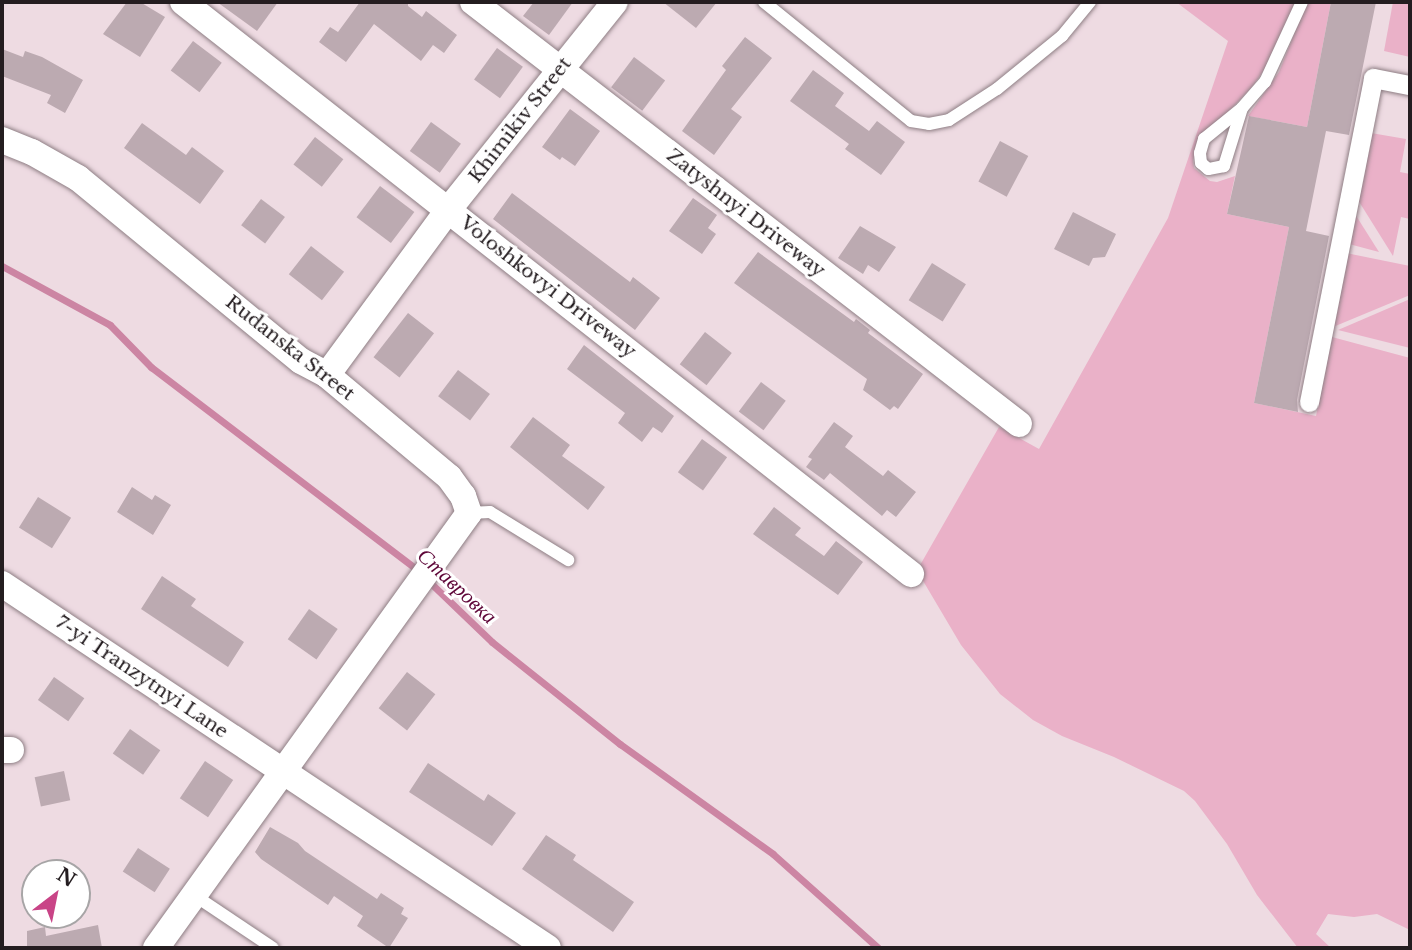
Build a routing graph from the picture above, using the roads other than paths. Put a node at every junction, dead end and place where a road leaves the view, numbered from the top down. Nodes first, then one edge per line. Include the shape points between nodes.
1 (183, 2) edge
2 (473, 2) edge
3 (615, 2) edge
4 (764, 2) edge
5 (1302, 2) edge
6 (1085, 4) edge
7 (560, 70) junction
8 (1410, 85) edge
9 (1242, 108) junction
10 (2, 140) edge
11 (449, 209) junction
12 (327, 375) junction
13 (1310, 402) dead end
14 (1018, 424) dead end
15 (469, 513) junction
16 (568, 560) dead end
17 (911, 574) dead end
18 (2, 584) edge
19 (283, 770) junction
20 (194, 895) junction
21 (156, 948) edge
22 (273, 948) edge
23 (548, 948) edge

1 - 11 street, Voloshkovyi Driveway
2 - 7 street, Zatyshnyi Driveway
3 - 7 street, Khimikiv Street
4 - 6 lane via 911,121 929,124 949,120 997,89 1053,44
5 - 9 lane via 1265,82
7 - 11 street, Khimikiv Street
7 - 14 street, Zatyshnyi Driveway
8 - 13 street via 1373,78
9 - 9 lane via 1204,139 1201,163 1208,169 1224,166
10 - 12 street, Rudanska Street via 78,178 301,361
11 - 12 street, Khimikiv Street
11 - 17 street, Voloshkovyi Driveway
12 - 15 street, Rudanska Street via 449,477
15 - 16 lane via 490,512
15 - 19 street
18 - 19 street, 7-yi Tranzytnyi Lane
19 - 20 street
19 - 23 street, 7-yi Tranzytnyi Lane
20 - 21 street
20 - 22 lane

